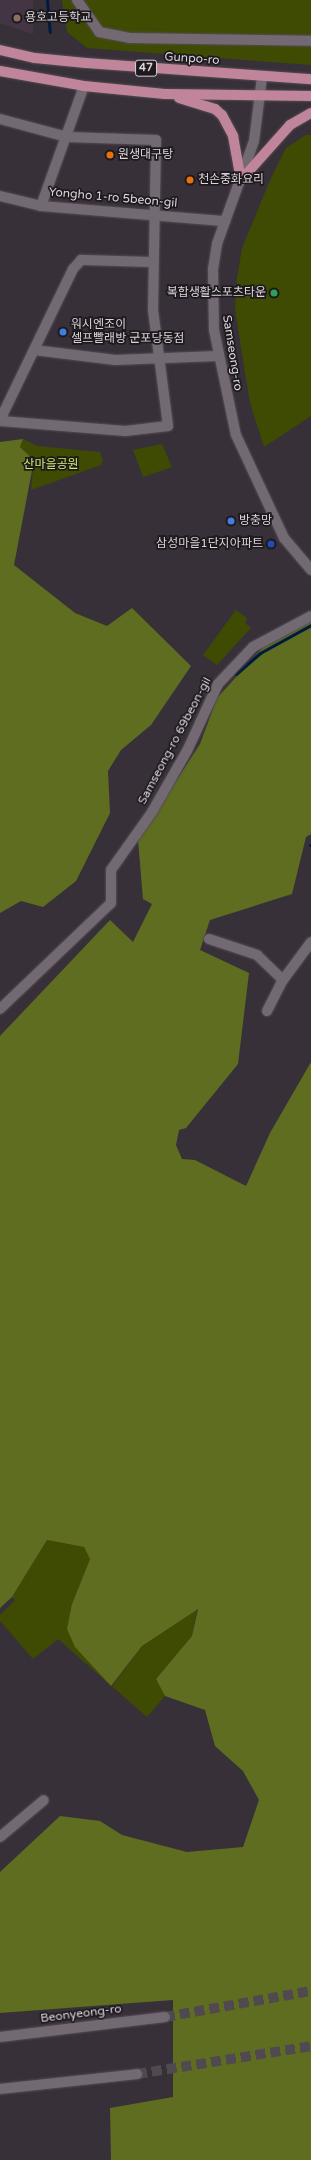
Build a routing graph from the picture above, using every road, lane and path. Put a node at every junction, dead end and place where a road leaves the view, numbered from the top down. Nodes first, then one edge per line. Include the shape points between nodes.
1 (78, 0) edge
2 (311, 42) edge
3 (0, 50) edge
4 (0, 71) edge
5 (262, 77) junction
6 (311, 80) edge
7 (84, 86) junction
8 (166, 94) junction
9 (260, 96) junction
10 (311, 96) edge
11 (311, 113) edge
12 (0, 119) edge
13 (67, 137) junction
14 (241, 180) junction
15 (0, 196) edge
16 (41, 206) junction
17 (156, 214) junction
18 (224, 221) junction
19 (153, 262) junction
20 (34, 350) junction
21 (218, 356) junction
22 (159, 360) junction
23 (0, 421) edge
24 (311, 570) edge
25 (311, 616) edge
26 (208, 938) dead end
27 (311, 942) edge
28 (283, 980) junction
29 (0, 1009) edge
30 (267, 1011) dead end
31 (44, 1800) dead end
32 (0, 1837) edge
33 (165, 2017) tunnel mouth
34 (0, 2037) edge
35 (136, 2074) tunnel mouth
36 (0, 2090) edge

1 - 2 street via 99,32 129,38
3 - 5 main road, Gunpo-ro / 47 via 35,58
4 - 7 main road, 47
5 - 6 main road, Gunpo-ro / 47
5 - 9 street, Samseong-ro
7 - 8 main road, 47
7 - 13 street
8 - 9 main road, 47
8 - 14 main road via 215,108 222,114 233,136
9 - 10 main road, 47
9 - 14 street, Samseong-ro via 254,141
11 - 14 main road via 290,125
12 - 13 street
13 - 16 street
13 - 17 street via 156,140
14 - 18 street, Samseong-ro
15 - 16 street, Yongho 1-ro 5beon-gil
16 - 17 street, Yongho 1-ro 5beon-gil
17 - 18 street, Yongho 1-ro 5beon-gil
17 - 19 street
18 - 21 street, Samseong-ro via 213,270
19 - 20 street via 82,260 73,269
19 - 22 street
20 - 22 street via 59,356
20 - 23 street
21 - 22 street
21 - 24 street, Samseong-ro via 236,435 250,470 284,538
22 - 23 street via 168,426 125,431
25 - 29 street, Samseong-ro 69beon-gil via 253,647 218,684 187,751 156,805 110,870 111,903
26 - 28 street via 257,956
27 - 28 street
28 - 30 street
31 - 32 street
33 - 34 street, Beonyeong-ro
35 - 36 street

